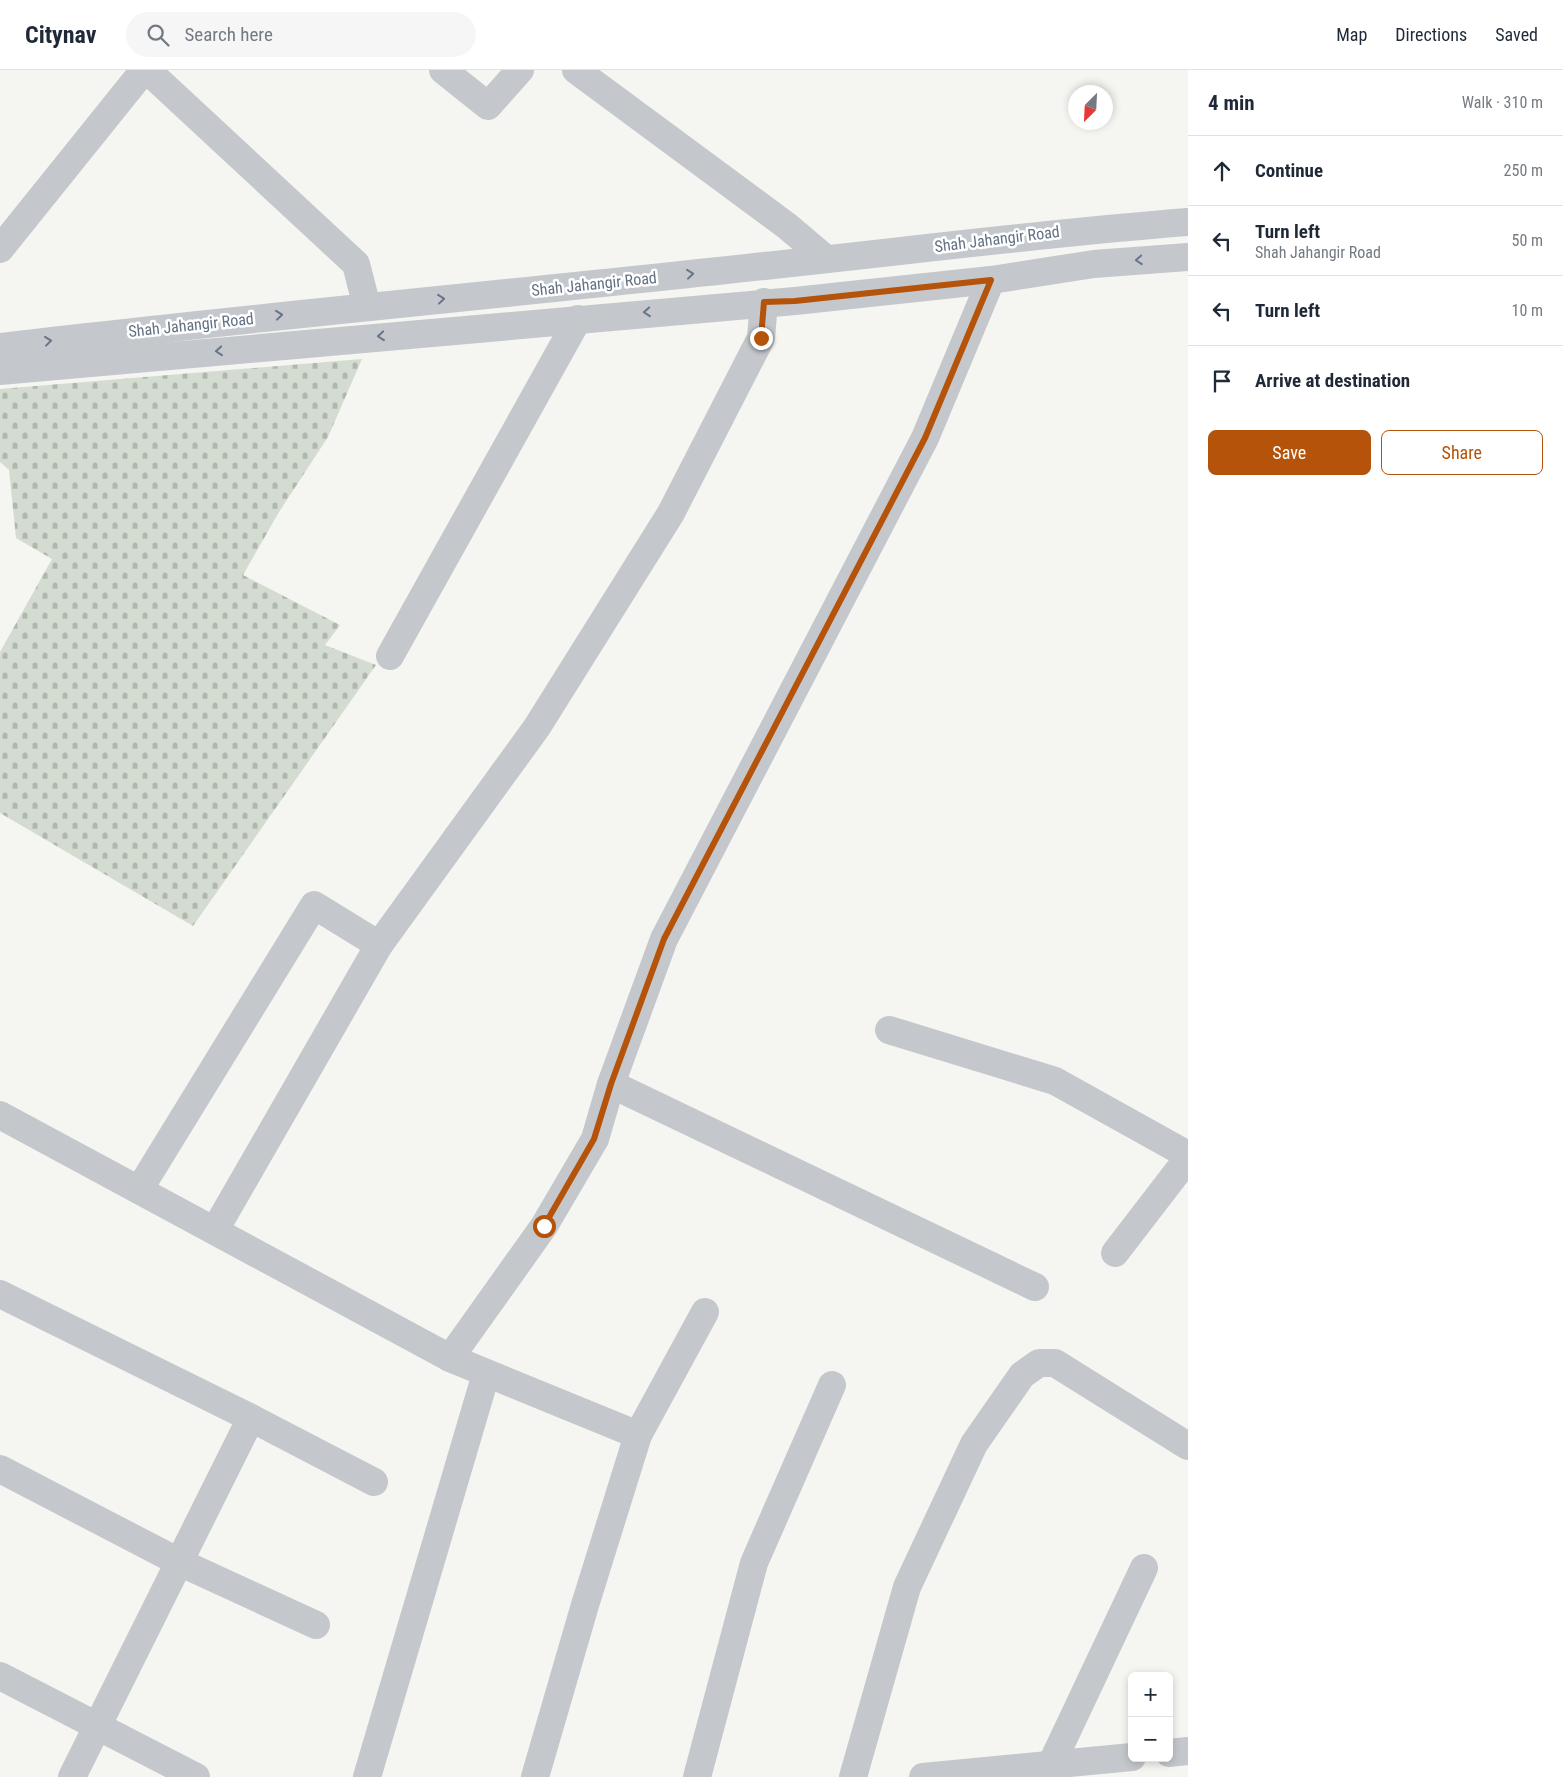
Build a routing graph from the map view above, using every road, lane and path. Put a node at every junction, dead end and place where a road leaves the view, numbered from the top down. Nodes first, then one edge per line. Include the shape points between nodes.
1 (146, 70) edge
2 (443, 70) edge
3 (520, 70) edge
4 (576, 70) edge
5 (1188, 222) edge
6 (0, 249) edge
7 (1188, 257) edge
8 (826, 259) junction
9 (991, 280) junction
10 (764, 302) junction
11 (368, 307) junction
12 (578, 319) junction
13 (0, 347) edge
14 (0, 371) edge
15 (390, 656) dead end
16 (379, 945) junction
17 (889, 1030) dead end
18 (611, 1084) junction
19 (0, 1115) edge
20 (1188, 1156) edge
21 (139, 1190) junction
22 (215, 1230) junction
23 (1116, 1253) dead end
24 (1035, 1287) dead end
25 (0, 1294) edge
26 (705, 1312) dead end
27 (450, 1358) junction
28 (486, 1374) junction
29 (832, 1385) dead end
30 (251, 1418) junction
31 (638, 1435) junction
32 (1188, 1446) edge
33 (0, 1469) edge
34 (374, 1482) dead end
35 (179, 1562) junction
36 (1144, 1568) dead end
37 (316, 1625) dead end
38 (0, 1676) edge
39 (99, 1726) junction
40 (1188, 1751) edge
41 (1173, 1753) edge
42 (1128, 1757) edge
43 (1050, 1767) junction
44 (72, 1777) edge
45 (196, 1777) edge
46 (367, 1777) edge
47 (535, 1777) edge
48 (697, 1777) edge
49 (853, 1777) edge
50 (923, 1777) edge

1 - 6 street
1 - 11 street via 356,264
2 - 3 street via 488,106
4 - 8 street via 787,226
5 - 8 street, Shah Jahangir Road via 1061,232
7 -> 9 street, Shah Jahangir Road via 1094,264
11 -> 8 street, Shah Jahangir Road
9 - 10 street, Shah Jahangir Road
9 - 18 street via 925,438 664,939
10 -> 12 street, Shah Jahangir Road
10 - 16 street via 761,338 671,513 537,727
13 -> 11 street, Shah Jahangir Road
12 -> 14 street, Shah Jahangir Road
12 - 15 street
16 - 21 street via 314,905
16 - 22 street
17 - 20 street via 1055,1081
18 - 24 street
18 - 27 street via 594,1139 549,1218
19 - 21 street
20 - 23 street
21 - 22 street
22 - 27 street
25 - 30 street
26 - 31 street
27 - 28 street
28 - 31 street
28 - 46 street
29 - 48 street via 754,1563
30 - 34 street
30 - 35 street
31 - 47 street
32 - 49 street via 1075,1373 1054,1363 1039,1363 1022,1375 974,1444 907,1586
33 - 35 street
35 - 37 street
35 - 39 street
36 - 43 street
38 - 39 street
39 - 44 street
39 - 45 street
40 - 41 street
42 - 43 street
43 - 50 street

